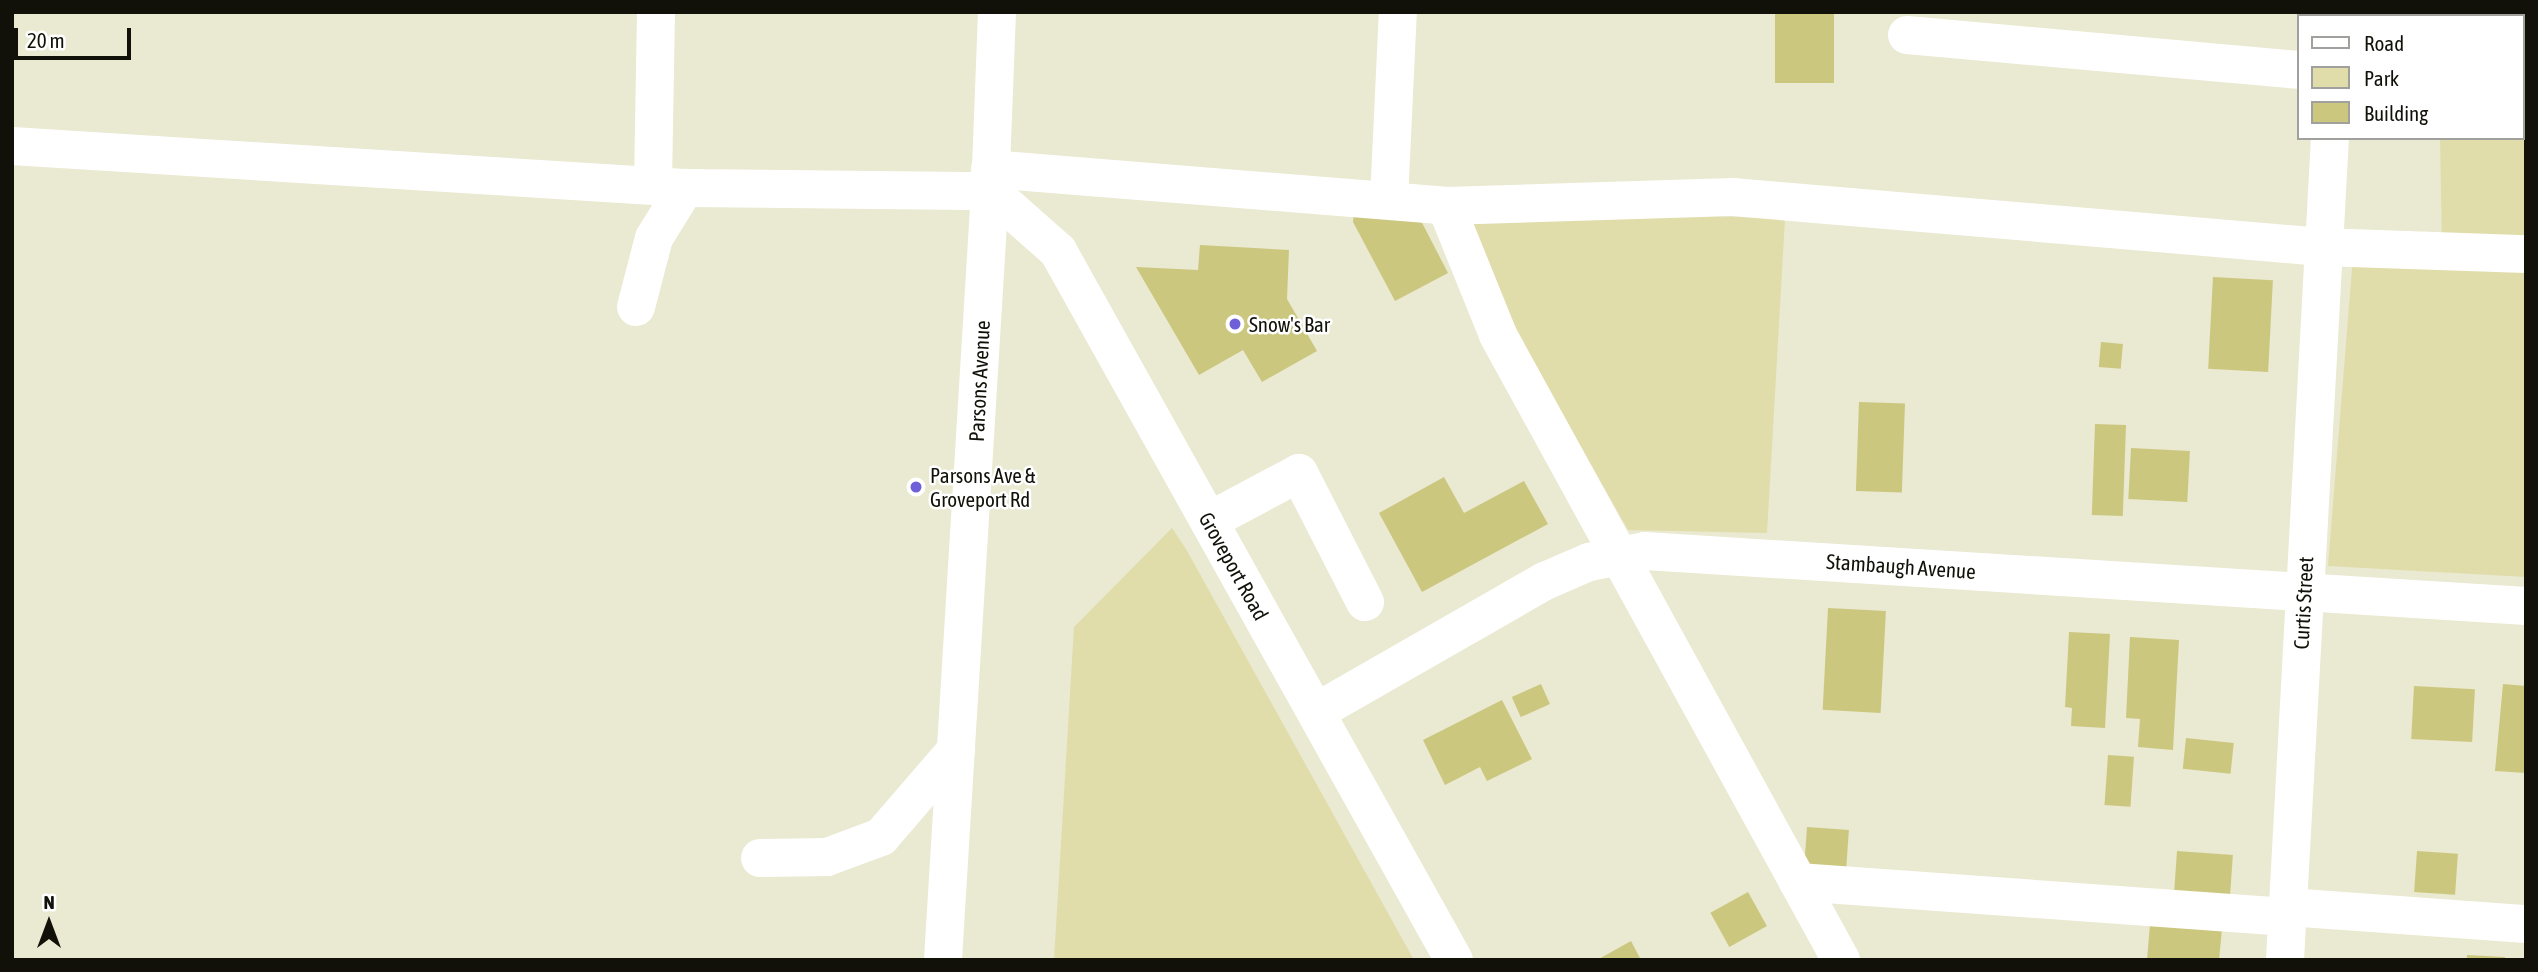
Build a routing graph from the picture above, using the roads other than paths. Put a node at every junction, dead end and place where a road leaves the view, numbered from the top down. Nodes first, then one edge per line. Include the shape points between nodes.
1 (656, 12) edge
2 (997, 12) edge
3 (1398, 12) edge
4 (1907, 36) dead end
5 (2296, 70) edge
6 (2330, 140) edge
7 (12, 146) edge
8 (990, 180) junction
9 (669, 186) junction
10 (1389, 200) junction
11 (1446, 206) junction
12 (2322, 247) junction
13 (2526, 254) edge
14 (636, 307) dead end
15 (1209, 521) junction
16 (1615, 554) junction
17 (2304, 592) junction
18 (1365, 602) dead end
19 (2526, 606) edge
20 (1316, 712) junction
21 (956, 750) junction
22 (760, 858) dead end
23 (1798, 882) junction
24 (2288, 912) junction
25 (2526, 923) edge
26 (943, 960) edge
27 (1454, 960) edge
28 (1840, 960) edge
29 (2285, 960) edge

1 - 9 street
2 - 8 street, Parsons Avenue
3 - 10 street
4 - 5 street
6 - 12 street, Curtis Street
7 - 9 street
8 - 9 street
8 - 10 street
8 - 15 street, Groveport Road via 1058,251
8 - 21 street, Parsons Avenue
9 - 14 street
10 - 11 street
11 - 12 street via 1733,197
11 - 16 street via 1498,335
12 - 13 street
12 - 17 street, Curtis Street
15 - 18 street via 1299,473
15 - 20 street, Groveport Road
16 - 17 street, Stambaugh Avenue via 1707,553
16 - 20 street, Stambaugh Avenue via 1545,581
16 - 23 street
17 - 19 street, Stambaugh Avenue
17 - 24 street, Curtis Street
20 - 27 street, Groveport Road
21 - 22 street via 881,837 827,857
21 - 26 street, Parsons Avenue
23 - 24 street
23 - 28 street
24 - 25 street
24 - 29 street, Curtis Street

